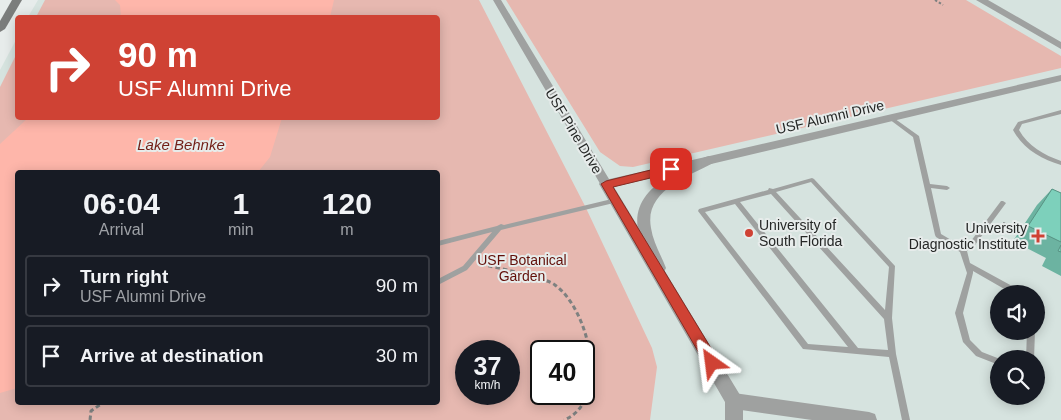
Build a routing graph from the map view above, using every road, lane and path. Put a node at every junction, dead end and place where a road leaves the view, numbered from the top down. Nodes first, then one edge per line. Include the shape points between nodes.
1 (17, 0) edge
2 (497, 0) edge
3 (935, 0) edge
4 (981, 0) edge
5 (943, 4) dead end
6 (0, 28) edge
7 (1061, 46) edge
8 (1061, 78) edge
9 (844, 112) dead end
10 (1061, 112) edge
11 (816, 118) dead end
12 (891, 118) junction
13 (709, 160) junction
14 (1061, 163) edge
15 (606, 184) junction
16 (928, 186) junction
17 (947, 188) dead end
18 (771, 190) junction
19 (616, 200) junction
20 (736, 201) junction
21 (1003, 204) dead end
22 (1002, 223) dead end
23 (502, 226) junction
24 (1019, 232) dead end
25 (440, 242) edge
26 (963, 250) junction
27 (468, 261) junction
28 (968, 265) junction
29 (440, 281) edge
30 (665, 284) junction
31 (1004, 285) edge
32 (888, 318) junction
33 (855, 350) junction
34 (892, 354) junction
35 (990, 359) edge
36 (734, 401) junction
37 (100, 405) edge
38 (90, 420) edge
39 (564, 420) edge
40 (734, 420) edge
41 (869, 420) edge
42 (906, 420) edge

1 - 6 main road
2 - 15 street, USF Pine Drive
3 - 5 path
4 - 7 street
8 - 12 street, USF Alumni Drive
9 - 11 path
10 - 14 lane via 1020,123 1016,130 1031,148
12 - 13 street, USF Alumni Drive
12 - 16 lane via 916,136
13 - 15 street, USF Alumni Drive
13 - 30 street via 659,188 650,197 644,211 644,227
15 - 19 street, USF Pine Drive
16 - 17 lane
16 - 26 lane via 938,236
18 - 20 lane
18 - 32 lane
18 - 32 lane via 812,180 892,266
19 - 23 lane
19 - 30 street, USF Pine Drive
20 - 33 lane
20 - 33 lane via 701,211 806,347
21 - 26 lane via 973,243
22 - 24 path
23 - 25 lane
23 - 27 lane
26 - 28 lane
27 - 29 lane via 464,268
27 - 39 path via 553,283 567,295 581,320 592,366 584,402 576,415
28 - 31 lane
28 - 35 lane via 970,273 959,313 968,342 978,354
30 - 36 street, USF Pine Drive
32 - 34 lane
33 - 34 lane
34 - 42 lane
36 - 40 street
36 - 41 street
37 - 38 path via 92,412

